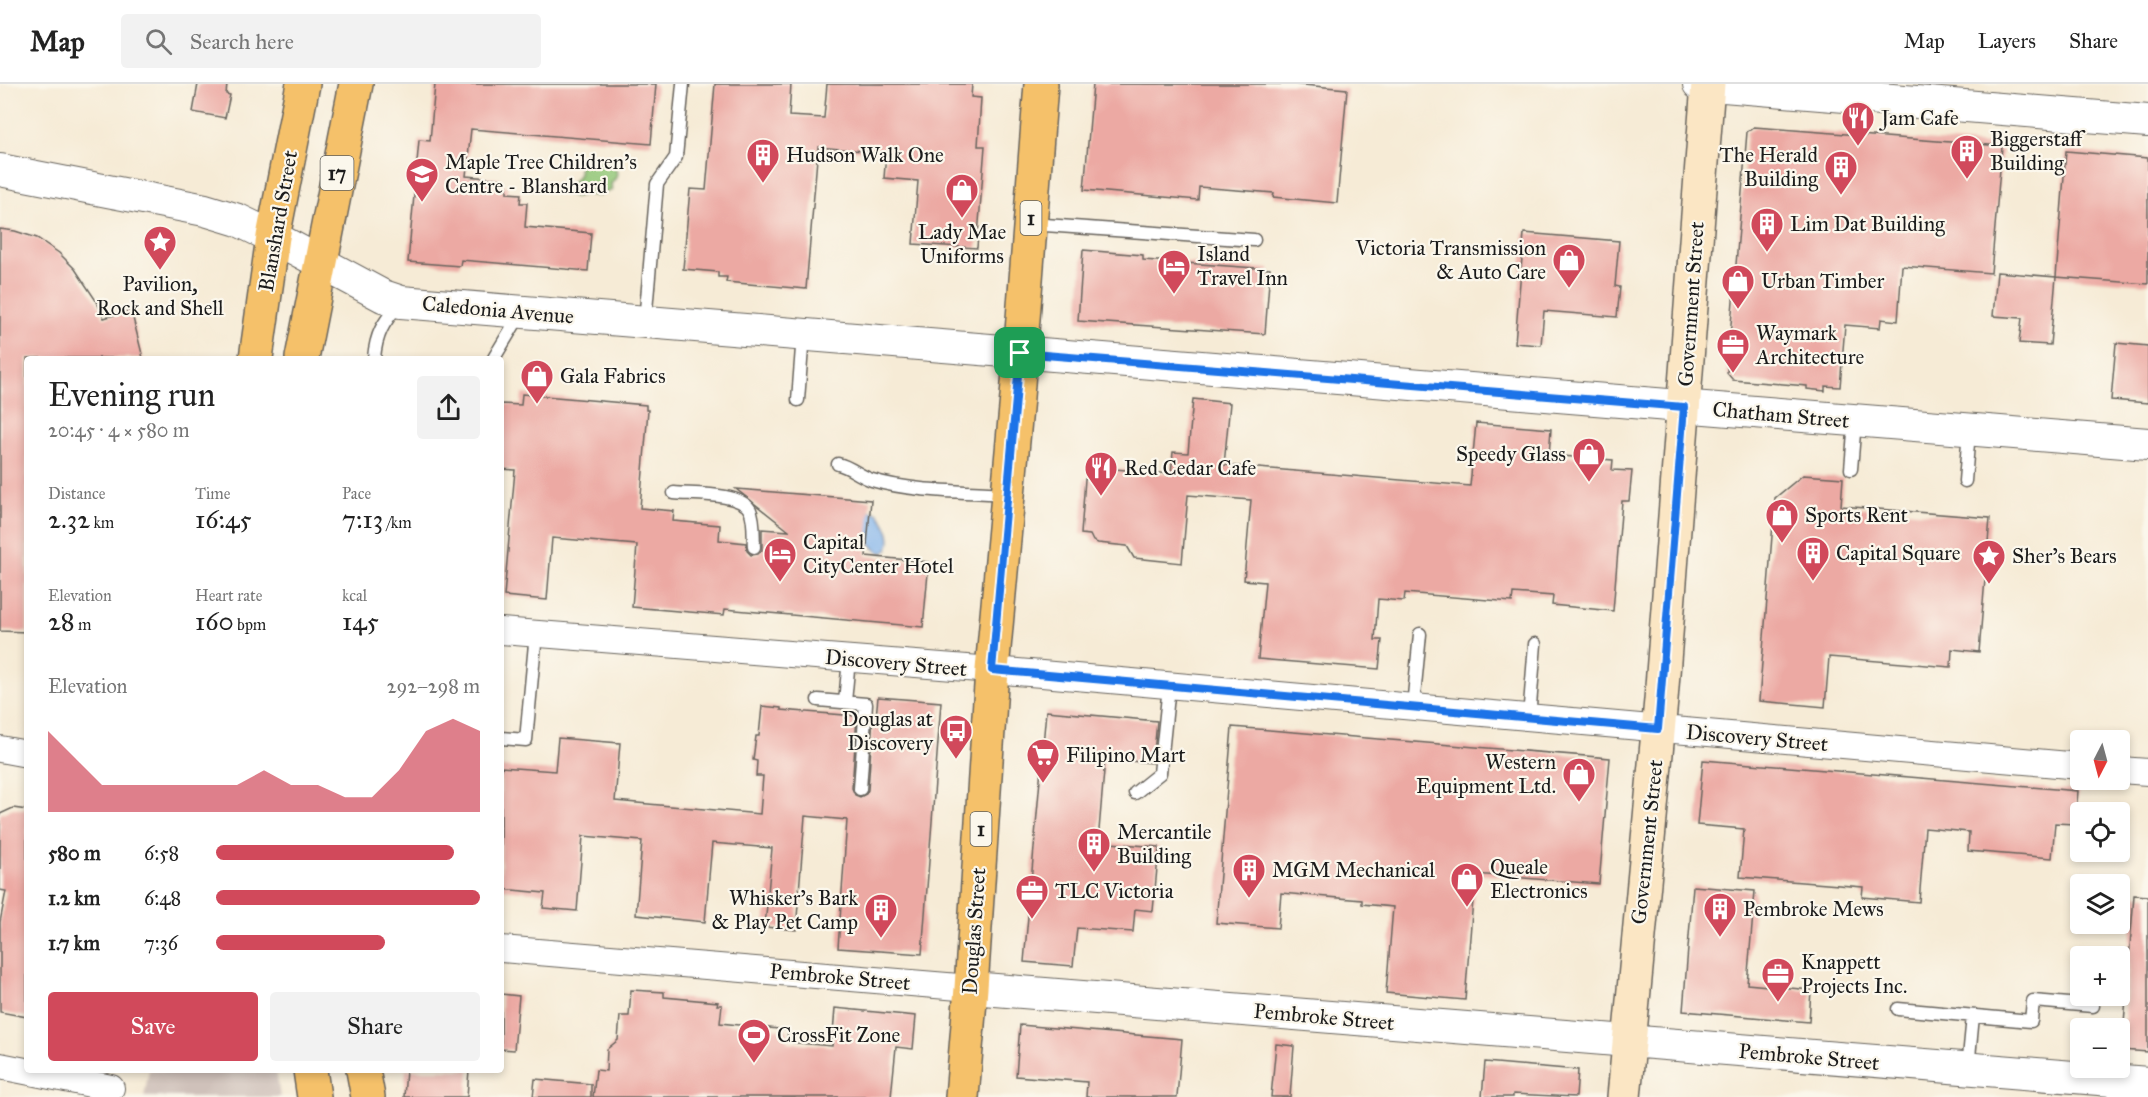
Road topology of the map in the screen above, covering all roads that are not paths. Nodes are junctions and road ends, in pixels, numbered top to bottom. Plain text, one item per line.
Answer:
1 (303, 84) edge
2 (356, 84) edge
3 (683, 84) edge
4 (1041, 84) edge
5 (1699, 84) edge
6 (1708, 84) edge
7 (2148, 121) edge
8 (0, 170) edge
9 (1030, 224) junction
10 (273, 237) junction
11 (1254, 240) dead end
12 (320, 262) junction
13 (401, 302) junction
14 (522, 312) junction
15 (645, 322) junction
16 (803, 335) junction
17 (1020, 353) junction
18 (256, 356) edge
19 (302, 356) edge
20 (374, 356) edge
21 (495, 356) edge
22 (798, 400) dead end
23 (1684, 407) junction
24 (1855, 421) junction
25 (1969, 430) junction
26 (2148, 444) edge
27 (838, 464) dead end
28 (1851, 469) dead end
29 (1965, 481) dead end
30 (674, 493) dead end
31 (1008, 494) junction
32 (754, 547) dead end
33 (504, 631) edge
34 (536, 633) junction
35 (1420, 634) dead end
36 (1535, 644) dead end
37 (849, 659) junction
38 (992, 670) junction
39 (1169, 686) junction
40 (818, 700) dead end
41 (845, 702) junction
42 (1413, 707) junction
43 (1529, 717) junction
44 (1658, 729) junction
45 (504, 738) edge
46 (0, 749) edge
47 (24, 753) edge
48 (2070, 765) edge
49 (2130, 771) edge
50 (2148, 772) edge
51 (860, 789) dead end
52 (1135, 793) dead end
53 (504, 949) edge
54 (971, 988) junction
55 (2070, 1004) edge
56 (1898, 1009) dead end
57 (1972, 1016) junction
58 (1629, 1043) junction
59 (0, 1066) edge
60 (1968, 1069) junction
61 (24, 1070) edge
62 (41, 1073) edge
63 (310, 1073) edge
64 (364, 1073) edge
65 (2148, 1083) edge
66 (112, 1085) edge
67 (314, 1097) edge
68 (368, 1097) edge
69 (962, 1097) edge
70 (1624, 1097) edge

1 - 10 main road, Blanshard Street / 17
2 - 12 main road, 17
3 - 15 lane
4 - 9 main road, Douglas Street / 1
5 - 6 street
6 - 7 street
6 - 23 main road, Government Street
8 - 10 street, Caledonia Avenue
9 - 11 lane
9 - 17 main road, Douglas Street / 1
10 - 12 street, Caledonia Avenue
10 - 18 main road, Blanshard Street / 17
12 - 13 street, Caledonia Avenue
12 - 19 main road, 17
13 - 14 street, Caledonia Avenue
13 - 20 lane
14 - 15 street, Caledonia Avenue
14 - 21 lane
15 - 16 street, Caledonia Avenue
16 - 17 street, Caledonia Avenue
16 - 22 lane
17 - 23 street, Chatham Street
17 - 31 main road, Douglas Street / 1
23 - 24 street, Chatham Street
23 - 44 main road, Government Street
24 - 25 street, Chatham Street
24 - 28 lane
25 - 26 street, Chatham Street
25 - 29 lane
27 - 31 lane
30 - 32 lane
31 - 38 main road, Douglas Street / 1
33 - 34 street, Discovery Street
34 - 37 street, Discovery Street
34 - 45 lane
35 - 42 lane
36 - 43 lane
37 - 38 street, Discovery Street
37 - 41 lane
38 - 39 street, Discovery Street
38 - 54 main road, Douglas Street / 1
39 - 42 street, Discovery Street
39 - 52 lane
40 - 41 lane
41 - 51 lane
42 - 43 street, Discovery Street
43 - 44 street, Discovery Street
44 - 48 street, Discovery Street
44 - 58 main road, Government Street
46 - 47 street
49 - 50 street
53 - 54 street, Pembroke Street
54 - 58 street, Pembroke Street
54 - 69 main road, Douglas Street / 1
55 - 57 lane
56 - 57 lane
57 - 60 lane
58 - 60 street, Pembroke Street
58 - 70 main road, Government Street
59 - 61 street
60 - 65 street, Pembroke Street
62 - 66 street
63 - 67 main road
64 - 68 main road

